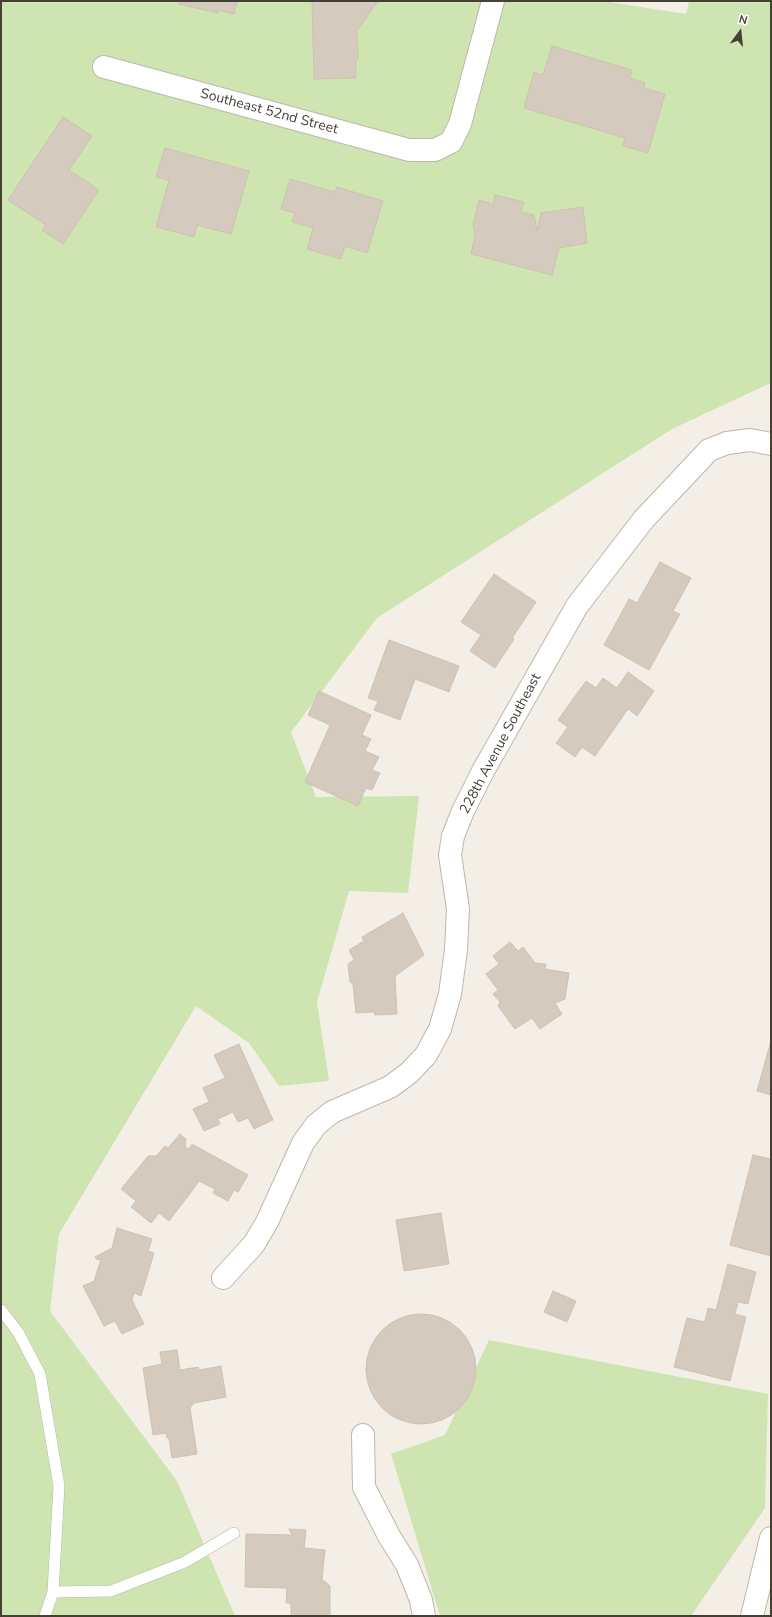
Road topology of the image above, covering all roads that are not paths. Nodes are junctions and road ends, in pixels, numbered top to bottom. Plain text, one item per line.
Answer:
1 (493, 1) edge
2 (104, 67) dead end
3 (771, 444) edge
4 (223, 1278) dead end
5 (1, 1310) edge
6 (363, 1435) dead end
7 (234, 1534) dead end
8 (771, 1538) edge
9 (53, 1592) junction
10 (45, 1616) edge
11 (424, 1616) edge
12 (752, 1616) edge

1 - 2 street, Southeast 52nd Street
3 - 4 street, 228th Avenue Southeast
5 - 9 lane
6 - 11 street
7 - 9 lane
8 - 12 street
9 - 10 lane

